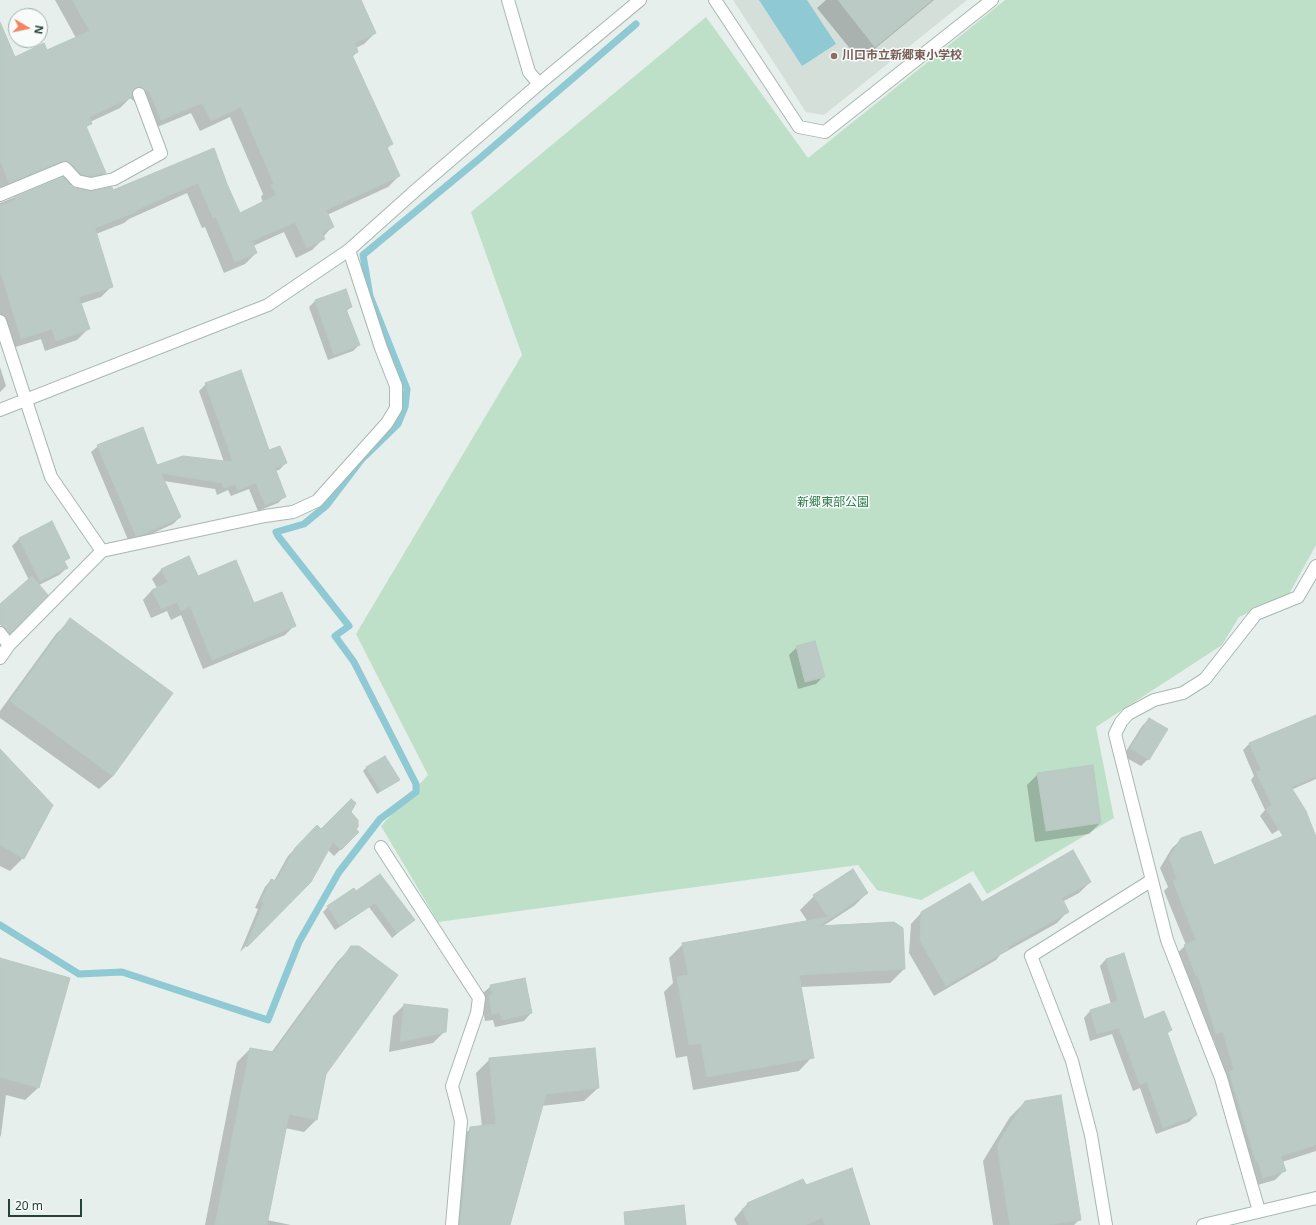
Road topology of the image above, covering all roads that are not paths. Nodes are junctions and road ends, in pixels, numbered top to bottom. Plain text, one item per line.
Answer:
1 (508, 0) edge
2 (640, 0) edge
3 (715, 0) edge
4 (992, 0) edge
5 (539, 84) junction
6 (139, 94) dead end
7 (0, 195) edge
8 (349, 250) junction
9 (0, 321) edge
10 (25, 400) junction
11 (0, 410) edge
12 (102, 551) junction
13 (1316, 566) edge
14 (0, 633) edge
15 (9, 646) junction
16 (0, 658) edge
17 (381, 847) dead end
18 (1152, 880) junction
19 (1316, 1198) edge
20 (1259, 1211) junction
21 (452, 1225) edge
22 (1106, 1225) edge
23 (1203, 1225) edge

1 - 5 street
2 - 5 street
3 - 4 street
5 - 8 street
6 - 7 street
8 - 10 street
8 - 12 street
9 - 10 street
10 - 11 street
10 - 12 street
12 - 15 street
13 - 18 street
14 - 15 street
15 - 16 street
17 - 21 street
18 - 20 street
18 - 22 street
19 - 20 street
20 - 23 street

